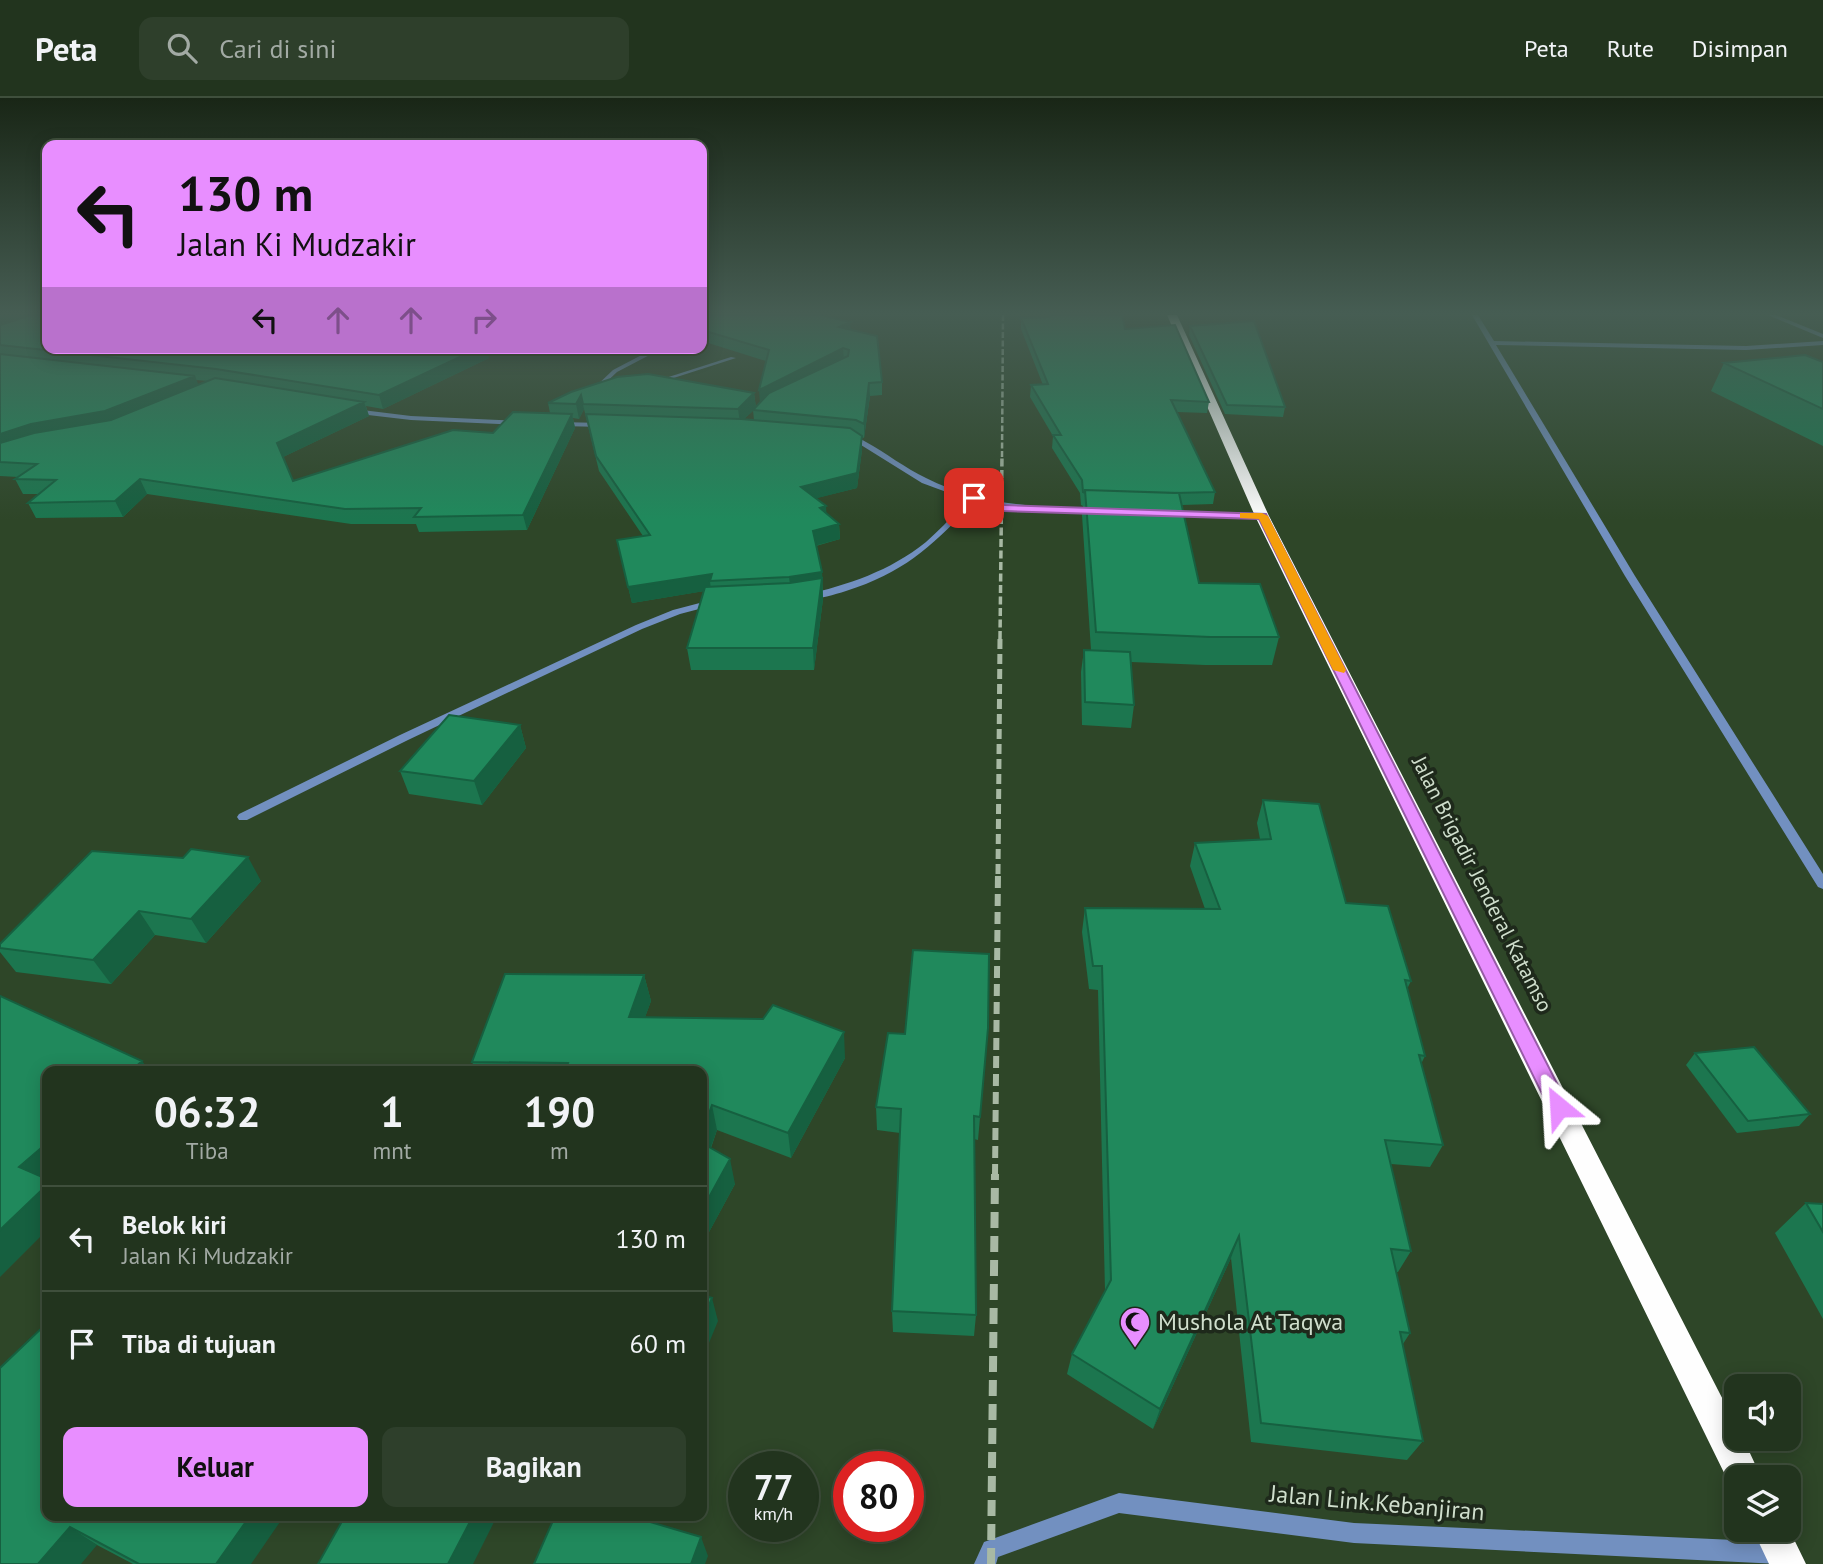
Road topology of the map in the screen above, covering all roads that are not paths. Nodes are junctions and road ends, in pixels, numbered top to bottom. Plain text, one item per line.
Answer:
1 (602, 383) edge
2 (1203, 383) edge
3 (1517, 383) edge
4 (610, 387) edge
5 (596, 389) junction
6 (588, 394) edge
7 (342, 409) edge
8 (529, 423) edge
9 (556, 424) edge
10 (609, 425) edge
11 (834, 435) edge
12 (974, 498) junction
13 (1102, 512) edge
14 (1155, 514) edge
15 (1262, 516) junction
16 (789, 598) edge
17 (725, 601) edge
18 (243, 817) dead end
19 (1823, 884) edge
20 (1738, 1465) edge
21 (1781, 1549) edge
22 (985, 1564) edge

1 - 5 street
2 - 15 highway, Jalan Brigadir Jenderal Katamso
3 - 19 street
4 - 5 street
5 - 6 street
7 - 8 street
9 - 10 street
11 - 12 street
12 - 13 street
12 - 16 street
14 - 15 street
15 - 20 highway, Jalan Brigadir Jenderal Katamso
17 - 18 street
21 - 22 street, Jalan Link.Kebanjiran

